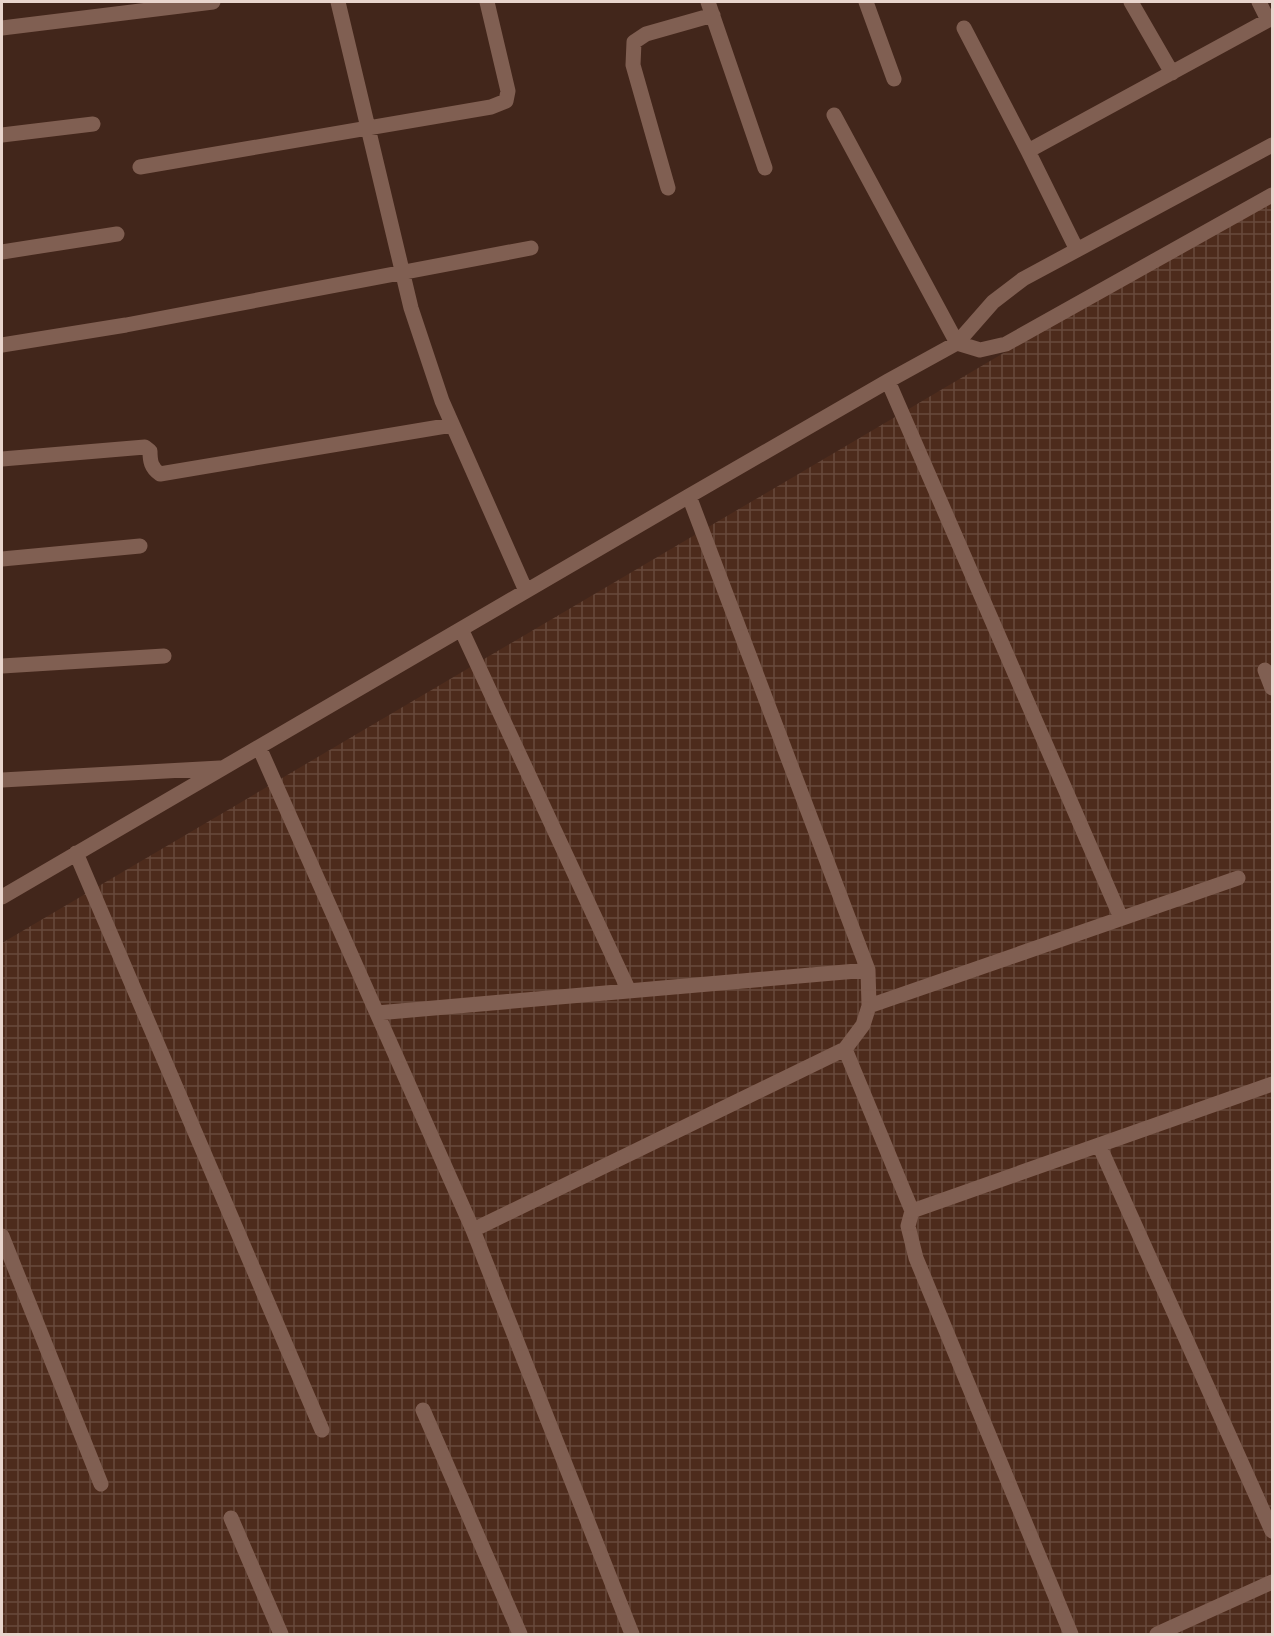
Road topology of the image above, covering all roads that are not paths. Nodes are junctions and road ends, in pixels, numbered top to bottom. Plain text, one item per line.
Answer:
1 (213, 2) edge
2 (338, 2) edge
3 (487, 2) edge
4 (866, 2) edge
5 (1131, 2) edge
6 (1259, 2) edge
7 (710, 8) edge
8 (1270, 19) edge
9 (2, 28) edge
10 (964, 28) dead end
11 (1172, 73) junction
12 (894, 79) dead end
13 (834, 115) dead end
14 (93, 124) dead end
15 (369, 129) junction
16 (2, 135) edge
17 (1272, 145) edge
18 (1028, 151) junction
19 (140, 167) dead end
20 (765, 168) dead end
21 (668, 188) dead end
22 (1272, 195) edge
23 (117, 234) dead end
24 (531, 248) dead end
25 (1077, 250) junction
26 (2, 252) edge
27 (402, 274) junction
28 (957, 344) junction
29 (2, 345) edge
30 (888, 381) junction
31 (452, 425) junction
32 (2, 459) edge
33 (689, 496) junction
34 (140, 546) dead end
35 (2, 559) edge
36 (526, 591) junction
37 (461, 629) junction
38 (164, 656) dead end
39 (2, 666) edge
40 (1265, 670) dead end
41 (1272, 688) edge
42 (259, 747) junction
43 (223, 768) junction
44 (2, 780) edge
45 (76, 854) junction
46 (1238, 878) dead end
47 (2, 897) edge
48 (1120, 918) junction
49 (867, 970) junction
50 (628, 991) junction
51 (869, 1006) junction
52 (377, 1013) junction
53 (845, 1049) junction
54 (1272, 1084) edge
55 (1099, 1145) junction
56 (912, 1211) junction
57 (473, 1230) junction
58 (2, 1236) edge
59 (423, 1410) dead end
60 (322, 1430) dead end
61 (101, 1484) dead end
62 (231, 1518) dead end
63 (1272, 1530) edge
64 (1272, 1582) edge
65 (281, 1635) edge
66 (520, 1635) edge
67 (632, 1635) edge
68 (1071, 1635) edge
69 (1157, 1635) edge

1 - 9 street
2 - 15 street
3 - 15 street
4 - 12 street
5 - 11 street
6 - 8 street
7 - 20 street
7 - 21 street
8 - 11 street
10 - 18 street
11 - 18 street
13 - 28 street
14 - 16 street
15 - 19 street
15 - 27 street
17 - 25 street
18 - 25 street
22 - 28 street
23 - 26 street
24 - 27 street
25 - 28 street
27 - 29 street
27 - 31 street
28 - 30 street
30 - 33 street
30 - 48 street
31 - 32 street
31 - 36 street
33 - 36 street
33 - 49 street
34 - 35 street
36 - 37 street
37 - 42 street
37 - 50 street
38 - 39 street
40 - 41 street
42 - 43 street
42 - 52 street
43 - 44 street
43 - 45 street
45 - 47 street
45 - 60 street
46 - 48 street
48 - 51 street
49 - 50 street
49 - 51 street
50 - 52 street
51 - 53 street
52 - 57 street
53 - 56 street
53 - 57 street
54 - 55 street
55 - 56 street
55 - 63 street
56 - 68 street
57 - 67 street
58 - 61 street
59 - 66 street
62 - 65 street
64 - 69 street

